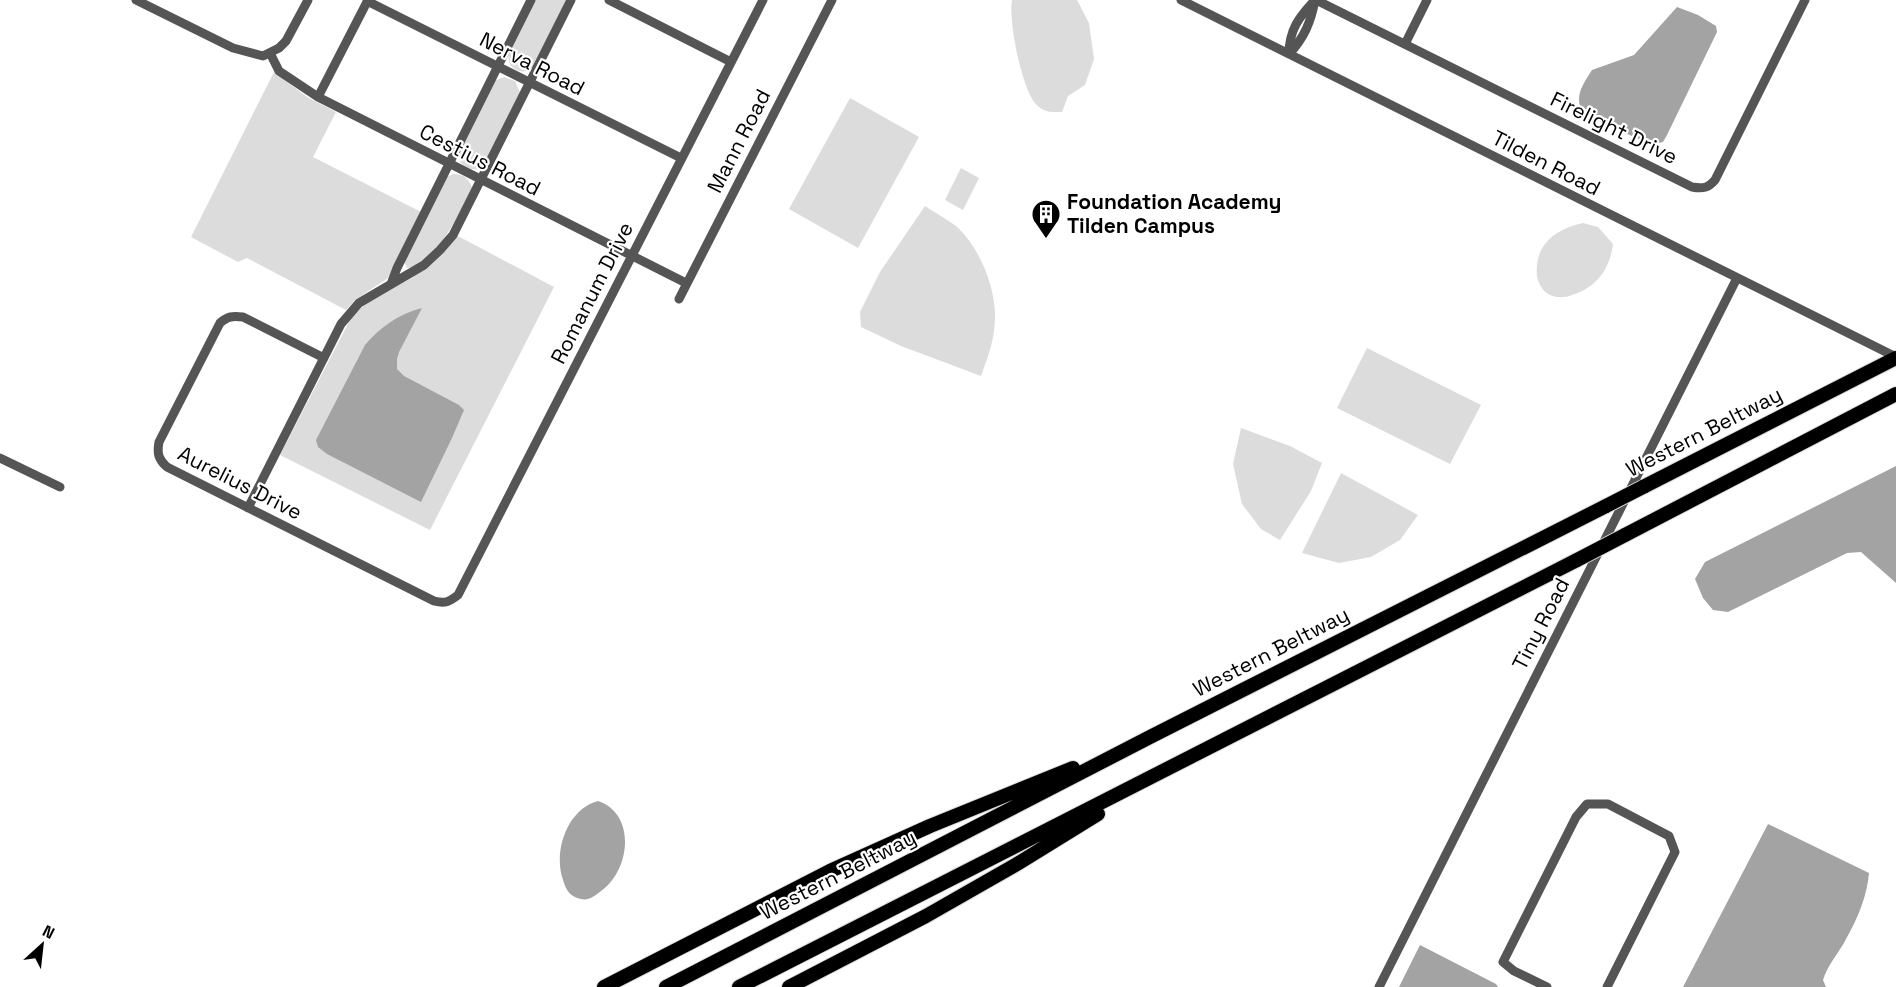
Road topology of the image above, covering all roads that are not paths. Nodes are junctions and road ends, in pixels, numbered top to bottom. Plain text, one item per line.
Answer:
1 (136, 0) edge
2 (308, 0) edge
3 (531, 0) edge
4 (571, 0) edge
5 (609, 0) edge
6 (763, 0) edge
7 (832, 0) edge
8 (1181, 0) edge
9 (1316, 0) edge
10 (1427, 0) edge
11 (1805, 0) edge
12 (367, 1) edge
13 (1297, 22) junction
14 (1307, 27) junction
15 (1405, 44) junction
16 (270, 53) junction
17 (1289, 54) junction
18 (731, 62) junction
19 (497, 67) junction
20 (530, 83) junction
21 (318, 97) junction
22 (681, 158) junction
23 (449, 164) junction
24 (481, 180) junction
25 (631, 255) junction
26 (1737, 278) junction
27 (686, 283) junction
28 (392, 284) junction
29 (679, 298) dead end
30 (324, 358) junction
31 (1896, 358) edge
32 (1896, 394) edge
33 (0, 458) edge
34 (60, 487) dead end
35 (248, 508) junction
36 (450, 601) joint
37 (1150, 737) junction
38 (1179, 764) junction
39 (604, 987) edge
40 (666, 987) edge
41 (739, 987) edge
42 (789, 987) edge
43 (1379, 987) edge
44 (1547, 987) edge
45 (1607, 987) edge

1 - 16 street
2 - 16 street
3 - 19 street
4 - 20 street
5 - 18 street
6 - 18 street, Romanum Drive
7 - 27 street, Mann Road
8 - 17 street, Tilden Road
9 - 13 street
9 - 14 street
9 - 15 street, Firelight Drive
10 - 15 street
11 - 15 street, Firelight Drive
12 - 19 street, Nerva Road
12 - 21 street
13 - 14 street
13 - 17 street
14 - 17 street
16 - 21 street, Cestius Road
17 - 26 street, Tilden Road
18 - 22 street, Romanum Drive
19 - 20 street, Nerva Road
19 - 23 street
20 - 22 street, Nerva Road
20 - 24 street
21 - 23 street, Cestius Road
22 - 25 street, Romanum Drive
23 - 24 street, Cestius Road
23 - 28 street
24 - 25 street, Cestius Road
24 - 28 street
25 - 27 street, Cestius Road
25 - 36 street, Romanum Drive
26 - 31 street, Tilden Road
26 - 43 street, Tiny Road
27 - 29 street, Mann Road
28 - 30 street
30 - 35 street
30 - 35 street, Aurelius Drive
31 - 37 highway, Western Beltway, bridge
32 - 38 highway, bridge
33 - 34 street
35 - 36 street, Aurelius Drive
37 - 39 highway
37 - 40 highway, Western Beltway
38 - 41 highway
38 - 42 highway
44 - 45 street

